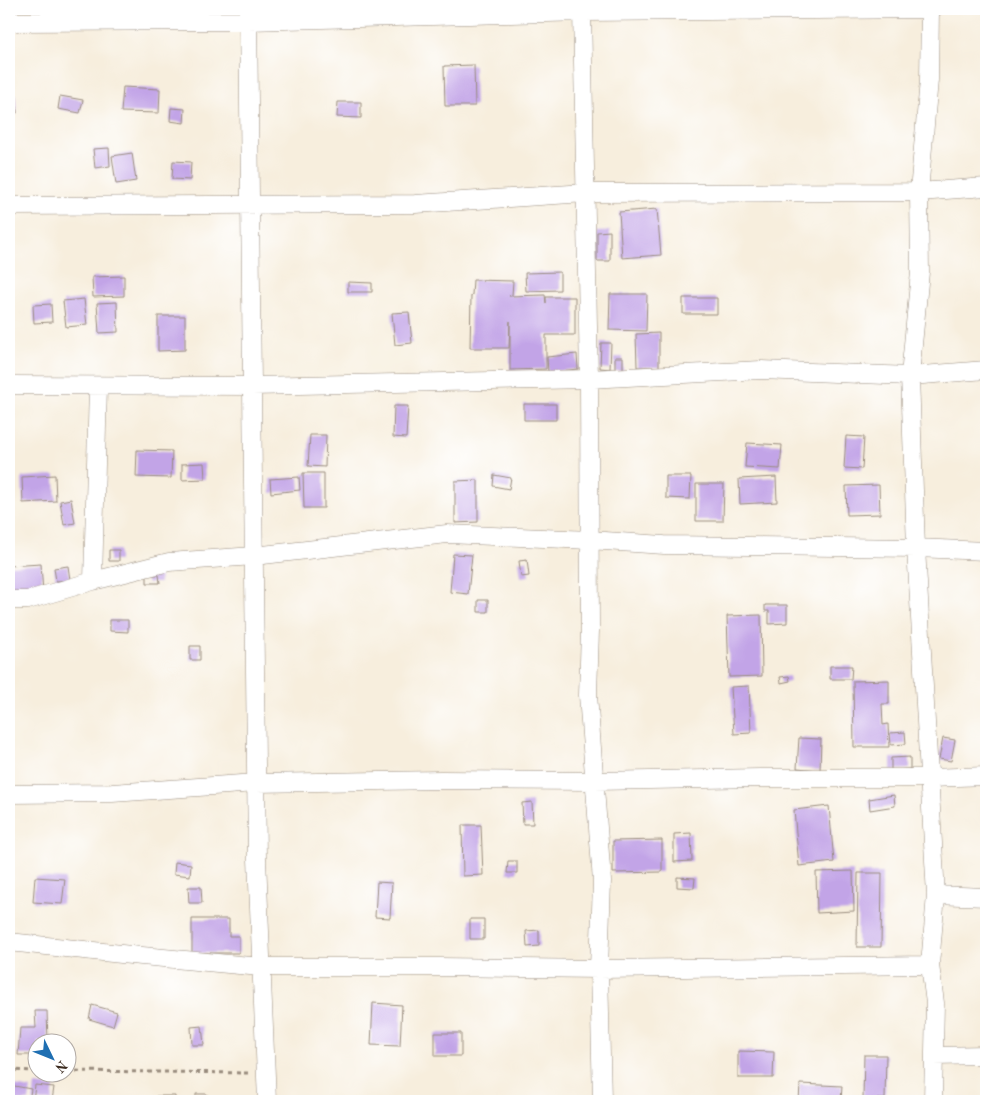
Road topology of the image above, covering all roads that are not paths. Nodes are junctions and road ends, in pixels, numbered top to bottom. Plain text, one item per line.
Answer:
1 (931, 9) edge
2 (582, 10) edge
3 (248, 15) edge
4 (9, 22) edge
5 (986, 187) edge
6 (586, 192) junction
7 (919, 192) junction
8 (9, 206) edge
9 (250, 206) junction
10 (986, 370) edge
11 (910, 376) junction
12 (589, 379) junction
13 (9, 386) edge
14 (98, 386) junction
15 (252, 386) junction
16 (590, 540) junction
17 (916, 548) junction
18 (986, 551) edge
19 (254, 556) junction
20 (93, 581) junction
21 (9, 600) edge
22 (986, 776) edge
23 (929, 778) junction
24 (595, 781) junction
25 (256, 783) junction
26 (9, 794) edge
27 (936, 895) junction
28 (986, 896) edge
29 (9, 942) edge
30 (930, 965) junction
31 (262, 967) junction
32 (599, 969) junction
33 (986, 1055) edge
34 (934, 1056) junction
35 (267, 1101) edge
36 (602, 1101) edge
37 (933, 1101) edge

1 - 2 street
1 - 7 street
2 - 3 street
2 - 6 street
3 - 4 street
3 - 9 street
5 - 7 street
6 - 7 street
6 - 9 street
6 - 12 street
7 - 11 street
8 - 9 street
9 - 15 street
10 - 11 street
11 - 12 street
11 - 17 street
12 - 15 street
12 - 16 street
13 - 14 street
14 - 15 street
14 - 20 street
15 - 19 street
16 - 17 street
16 - 19 street
16 - 24 street
17 - 18 street
17 - 23 street
19 - 20 street
19 - 25 street
20 - 21 street
22 - 23 street
23 - 24 street
23 - 27 street
24 - 25 street
24 - 32 street
25 - 26 street
25 - 31 street
27 - 28 street
27 - 30 street
29 - 31 street
30 - 32 street
30 - 34 street
31 - 32 street
31 - 35 street
32 - 36 street
33 - 34 street
34 - 37 street

